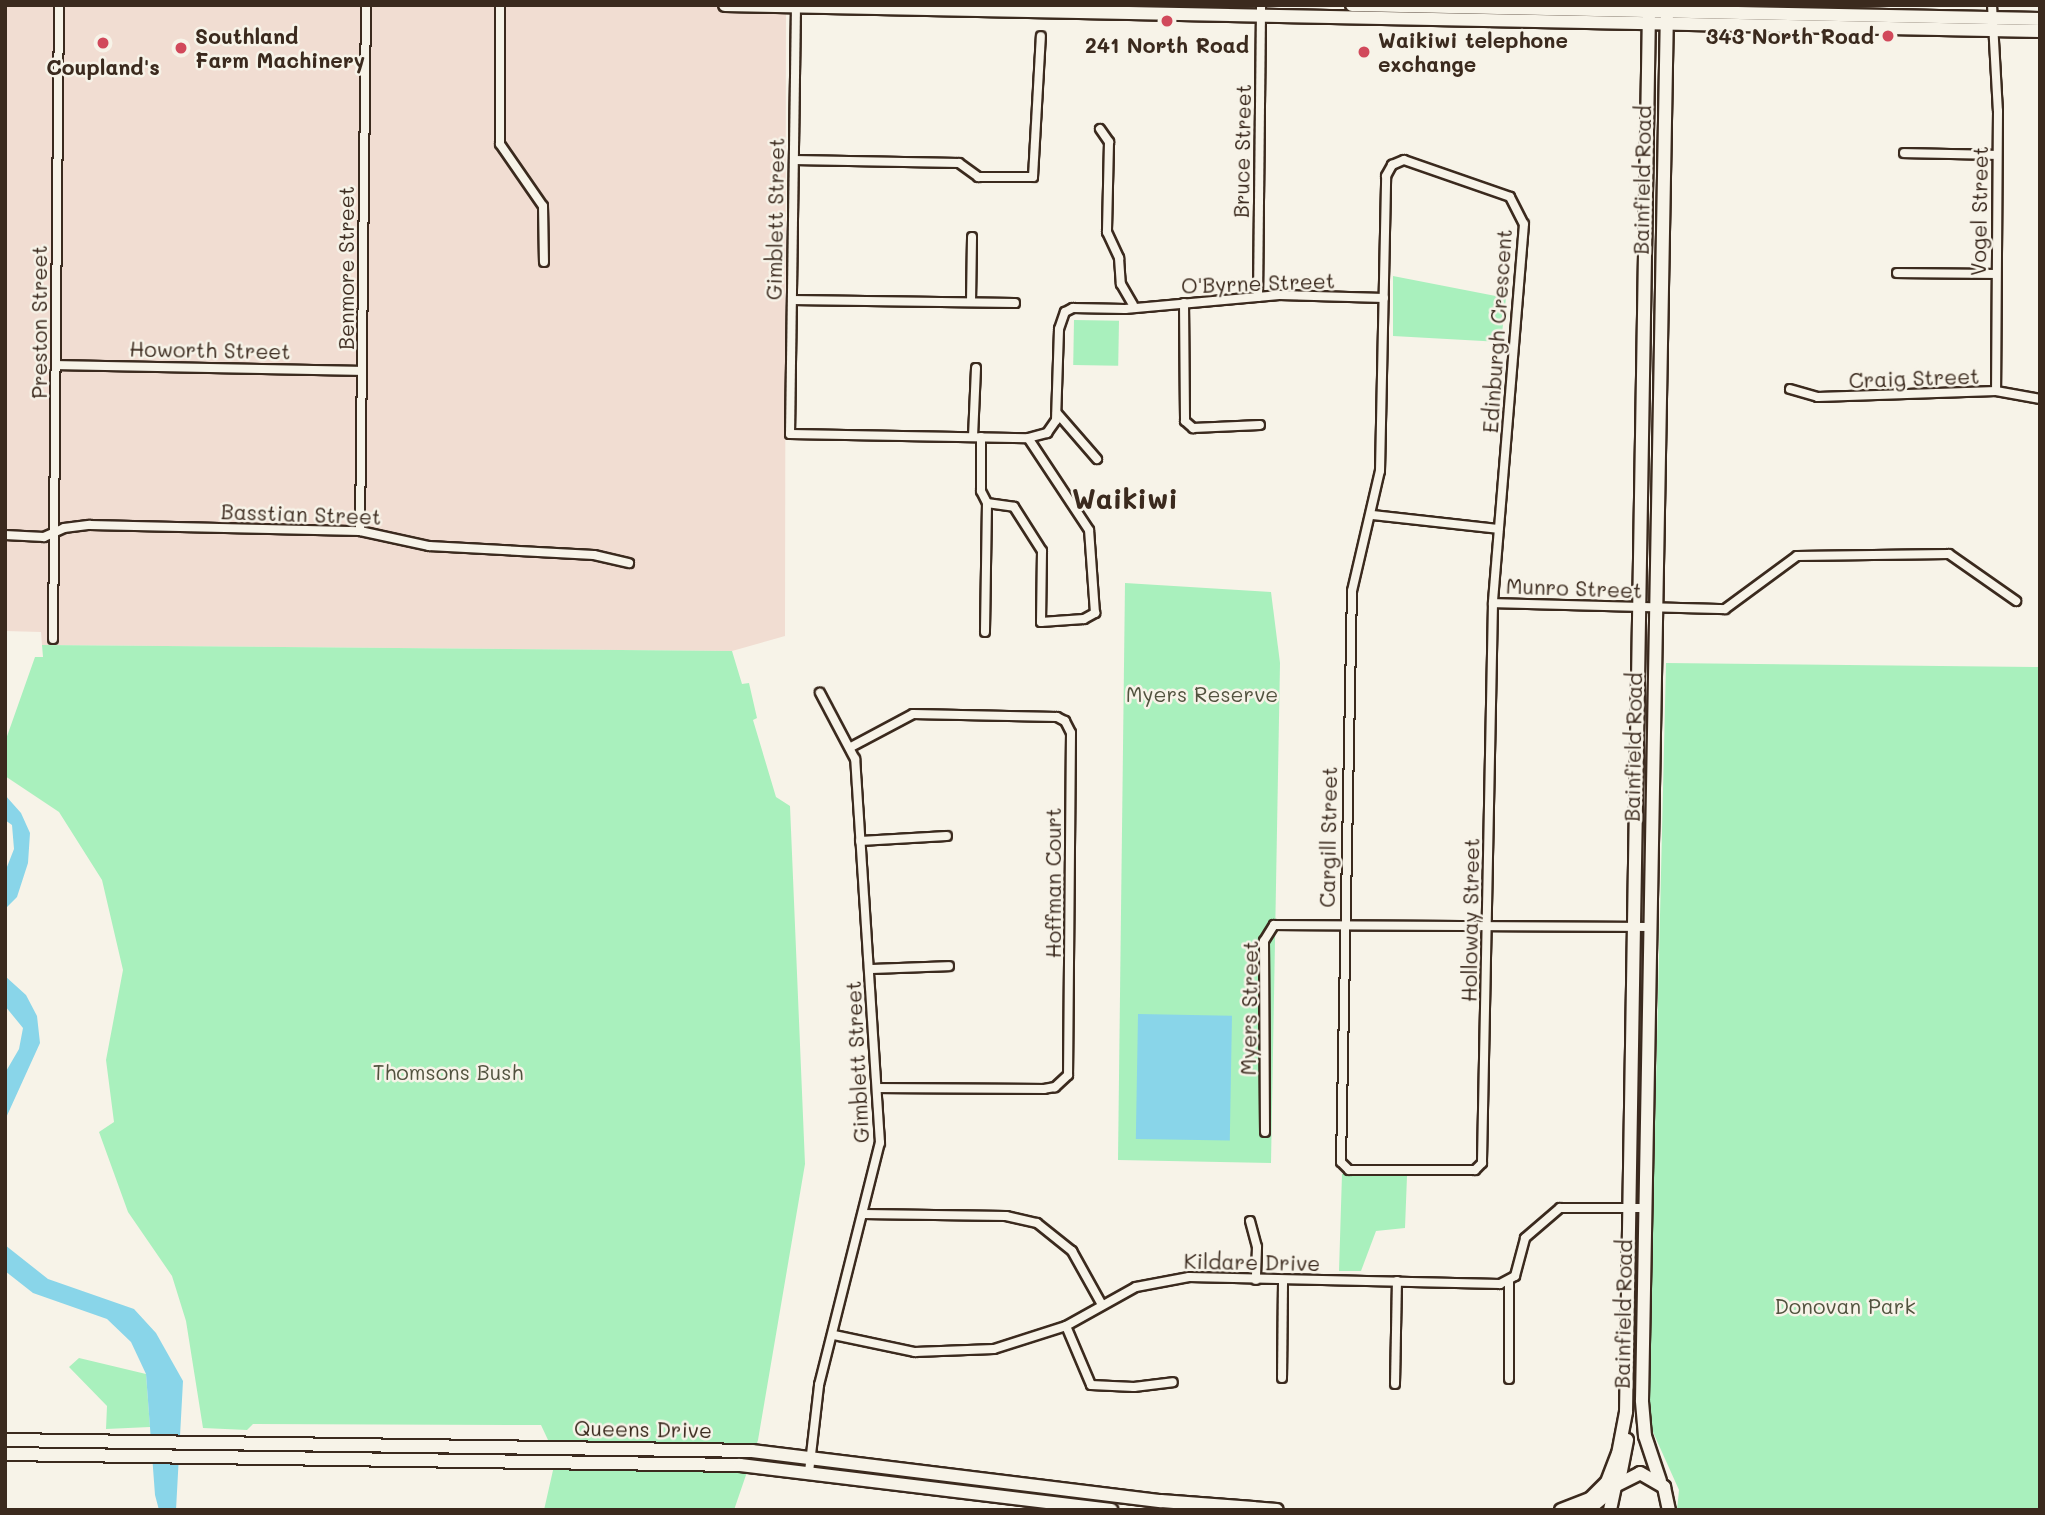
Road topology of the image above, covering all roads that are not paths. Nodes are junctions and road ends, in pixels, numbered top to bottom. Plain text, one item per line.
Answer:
1 (59, 5) edge
2 (366, 5) edge
3 (500, 5) edge
4 (725, 5) edge
5 (1352, 5) edge
6 (796, 6) edge
7 (817, 6) edge
8 (978, 8) edge
9 (1196, 10) edge
10 (1260, 10) edge
11 (1329, 11) edge
12 (1522, 12) edge
13 (1709, 14) edge
14 (1649, 18) junction
15 (1667, 18) junction
16 (1993, 18) edge
17 (2040, 19) edge
18 (2040, 31) edge
19 (1041, 36) dead end
20 (1647, 81) junction
21 (1664, 81) junction
22 (1100, 129) dead end
23 (1904, 153) dead end
24 (1997, 155) junction
25 (794, 160) junction
26 (1647, 215) junction
27 (1661, 215) junction
28 (972, 237) dead end
29 (544, 262) dead end
30 (1897, 273) dead end
31 (1995, 274) junction
32 (1258, 297) junction
33 (1384, 298) junction
34 (792, 300) junction
35 (971, 302) junction
36 (1015, 303) dead end
37 (1184, 303) junction
38 (1133, 305) junction
39 (57, 365) junction
40 (976, 368) dead end
41 (362, 371) junction
42 (1790, 389) dead end
43 (1996, 391) junction
44 (2040, 398) edge
45 (1057, 412) junction
46 (1260, 425) dead end
47 (977, 437) junction
48 (1028, 438) junction
49 (1643, 453) junction
50 (1657, 453) junction
51 (1097, 459) dead end
52 (987, 503) junction
53 (1372, 515) junction
54 (1498, 529) junction
55 (359, 531) junction
56 (54, 533) junction
57 (5, 535) edge
58 (629, 562) dead end
59 (2016, 601) dead end
60 (1493, 603) junction
61 (1641, 605) junction
62 (1655, 609) junction
63 (985, 632) dead end
64 (53, 639) dead end
65 (820, 693) dead end
66 (851, 747) junction
67 (1638, 764) junction
68 (1651, 764) junction
69 (947, 836) dead end
70 (860, 841) junction
71 (1344, 925) junction
72 (1487, 925) junction
73 (1635, 927) junction
74 (1649, 927) junction
75 (948, 966) dead end
76 (869, 969) junction
77 (877, 1088) junction
78 (1265, 1132) dead end
79 (1341, 1163) joint
80 (1630, 1208) junction
81 (1644, 1208) junction
82 (863, 1214) junction
83 (1250, 1222) dead end
84 (1256, 1280) junction
85 (1283, 1280) junction
86 (1397, 1281) junction
87 (1508, 1282) junction
88 (1102, 1305) junction
89 (1066, 1326) junction
90 (834, 1335) junction
91 (1282, 1378) dead end
92 (1509, 1379) dead end
93 (1173, 1382) dead end
94 (1395, 1384) dead end
95 (5, 1440) edge
96 (390, 1443) junction
97 (5, 1454) edge
98 (811, 1458) junction
99 (390, 1459) junction
100 (809, 1472) junction
101 (1615, 1480) junction
102 (1660, 1481) junction
103 (1242, 1509) edge
104 (1111, 1510) edge
105 (1277, 1510) edge
106 (1561, 1510) edge
107 (1588, 1510) edge
108 (1610, 1510) edge
109 (1669, 1510) edge

1 - 39 street, Preston Street
2 - 41 street, Benmore Street
3 - 29 street
4 - 6 main road
5 - 12 main road
6 - 7 main road
6 - 25 street, Gimblett Street
7 - 8 main road
8 - 9 main road
9 - 10 main road
10 - 11 main road
10 - 32 street, Bruce Street
11 - 12 main road
12 - 14 main road
13 - 15 main road
13 - 16 main road
14 - 15 main road
14 - 20 main road, Bainfield Road
15 - 21 main road, Bainfield Road
16 - 17 main road
16 - 18 main road
16 - 24 street, Vogel Street
19 - 25 street
20 - 21 main road
20 - 26 main road, Bainfield Road
21 - 27 main road, Bainfield Road
22 - 38 street
23 - 24 street
24 - 31 street, Vogel Street
25 - 34 street, Gimblett Street
26 - 27 main road
26 - 49 main road, Bainfield Road
27 - 50 main road, Bainfield Road
28 - 35 street
30 - 31 street
31 - 43 street, Vogel Street
32 - 33 street, O'Byrne Street
32 - 37 street, O'Byrne Street
33 - 53 street, Edinburgh Crescent
33 - 54 street, Edinburgh Crescent
34 - 35 street
34 - 47 street, Gimblett Street
35 - 36 street
37 - 38 street, O'Byrne Street
37 - 46 street
38 - 45 street, O'Byrne Street
39 - 41 street, Howorth Street
39 - 56 street, Preston Street
40 - 47 street
41 - 55 street, Benmore Street
42 - 43 street, Craig Street
43 - 44 street, Craig Street
45 - 48 street
45 - 51 street
47 - 48 street
47 - 52 street
48 - 52 street
49 - 50 main road
49 - 61 main road, Bainfield Road
50 - 62 main road, Bainfield Road
52 - 63 street
53 - 54 street
53 - 71 street, Cargill Street
54 - 60 street, Holloway Street
55 - 56 street, Basstian Street
55 - 58 street, Basstian Street
56 - 57 street, Basstian Street
56 - 64 street, Preston Street
59 - 62 street, Munro Street
60 - 61 street, Munro Street
60 - 72 street, Holloway Street
61 - 62 street, Munro Street
61 - 67 main road, Bainfield Road
62 - 68 main road, Bainfield Road
65 - 66 street, Gimblett Street
66 - 70 street, Gimblett Street
66 - 77 street, Hoffman Court
67 - 68 main road
67 - 73 main road, Bainfield Road
68 - 74 main road, Bainfield Road
69 - 70 street
70 - 76 street, Gimblett Street
71 - 72 street, Myers Street
71 - 78 street, Myers Street
71 - 79 street, Cargill Street
72 - 73 street, Myers Street
72 - 79 street, Holloway Street
73 - 74 street, Myers Street
73 - 80 main road, Bainfield Road
74 - 81 main road, Bainfield Road
75 - 76 street
76 - 77 street, Gimblett Street
77 - 82 street, Gimblett Street
80 - 81 street
80 - 87 street
80 - 101 main road, Bainfield Road
81 - 102 main road, Bainfield Road
82 - 88 street
82 - 90 street, Gimblett Street
83 - 84 street
84 - 85 street, Kildare Drive
84 - 88 street, Kildare Drive
85 - 86 street, Kildare Drive
85 - 91 street
86 - 87 street, Kildare Drive
86 - 94 street
87 - 92 street
88 - 89 street, Kildare Drive
89 - 90 street, Kildare Drive
89 - 93 street
90 - 98 street, Gimblett Street
95 - 96 main road, Queens Drive
96 - 98 main road, Queens Drive
96 - 99 main road
97 - 99 main road, Queens Drive
98 - 100 street, Gimblett Street
98 - 103 main road, Queens Drive
99 - 100 main road, Queens Drive
100 - 104 main road, Queens Drive
101 - 102 main road
101 - 106 main road
101 - 107 main road
101 - 108 main road, Bainfield Road
102 - 109 main road, Bainfield Road
103 - 105 main road, Queens Drive

